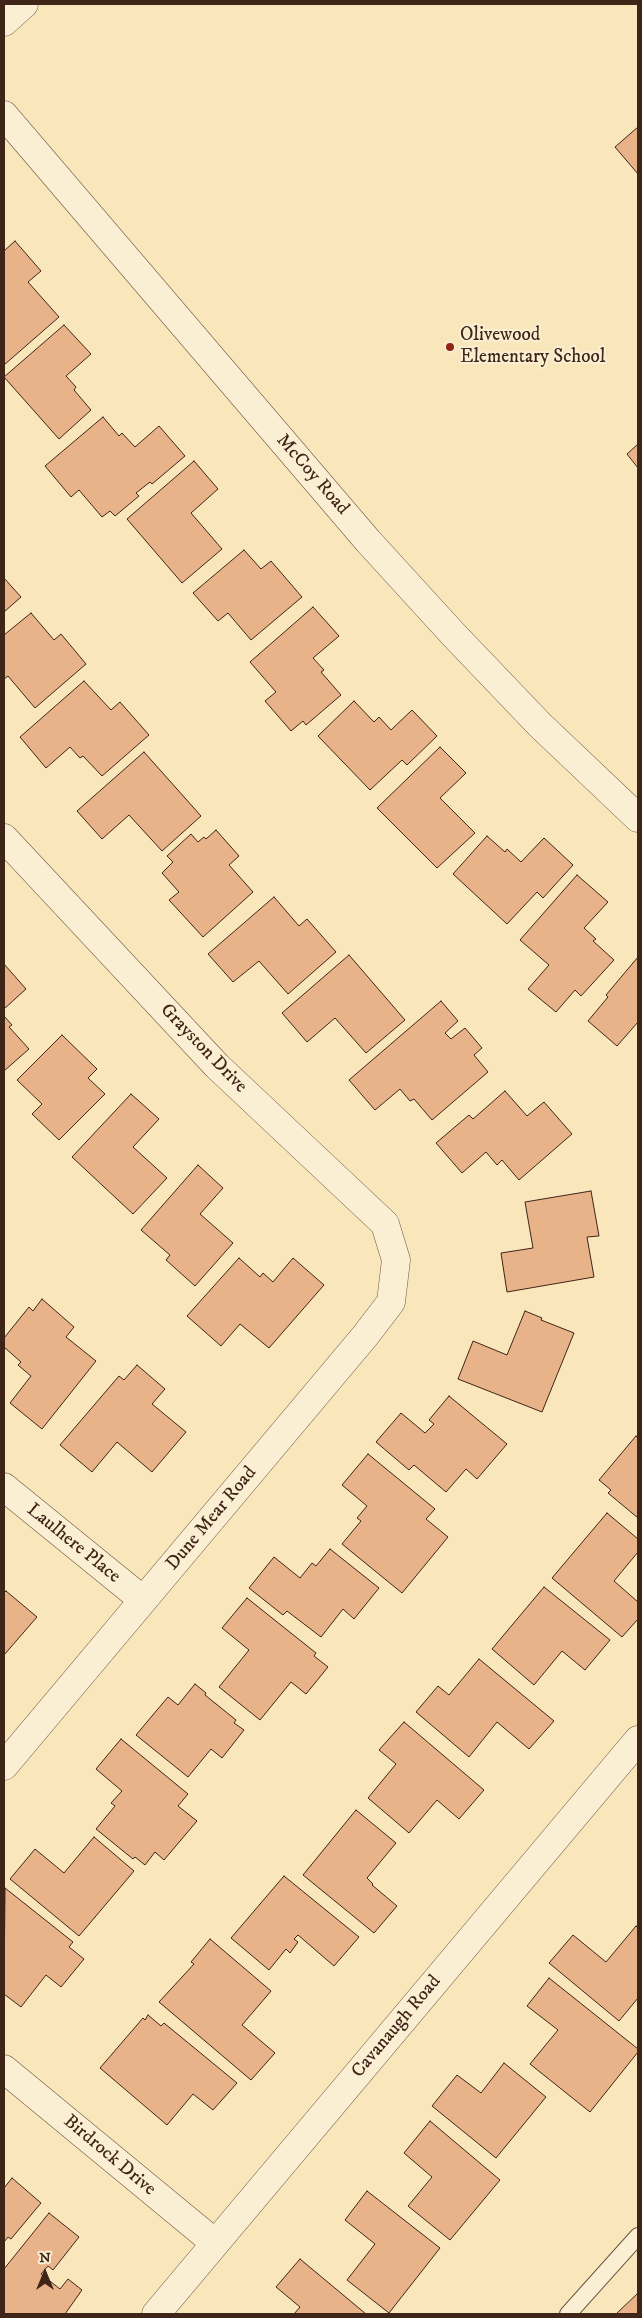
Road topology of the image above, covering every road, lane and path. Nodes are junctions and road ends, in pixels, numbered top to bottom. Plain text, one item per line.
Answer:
1 (24, 4) edge
2 (4, 22) edge
3 (4, 115) edge
4 (638, 818) edge
5 (4, 838) edge
6 (396, 1260) joint
7 (4, 1488) edge
8 (143, 1600) junction
9 (638, 1740) edge
10 (4, 1766) edge
11 (4, 2069) edge
12 (638, 2236) edge
13 (215, 2243) junction
14 (156, 2314) edge
15 (568, 2314) edge

1 - 2 street
3 - 4 street, McCoy Road
5 - 6 street, Grayston Drive
6 - 8 street, Dune Mear Road
7 - 8 street, Laulhere Place
8 - 10 street, Dune Mear Road
9 - 13 street, Cavanaugh Road
11 - 13 street, Birdrock Drive
12 - 15 lane
13 - 14 street, Cavanaugh Road

